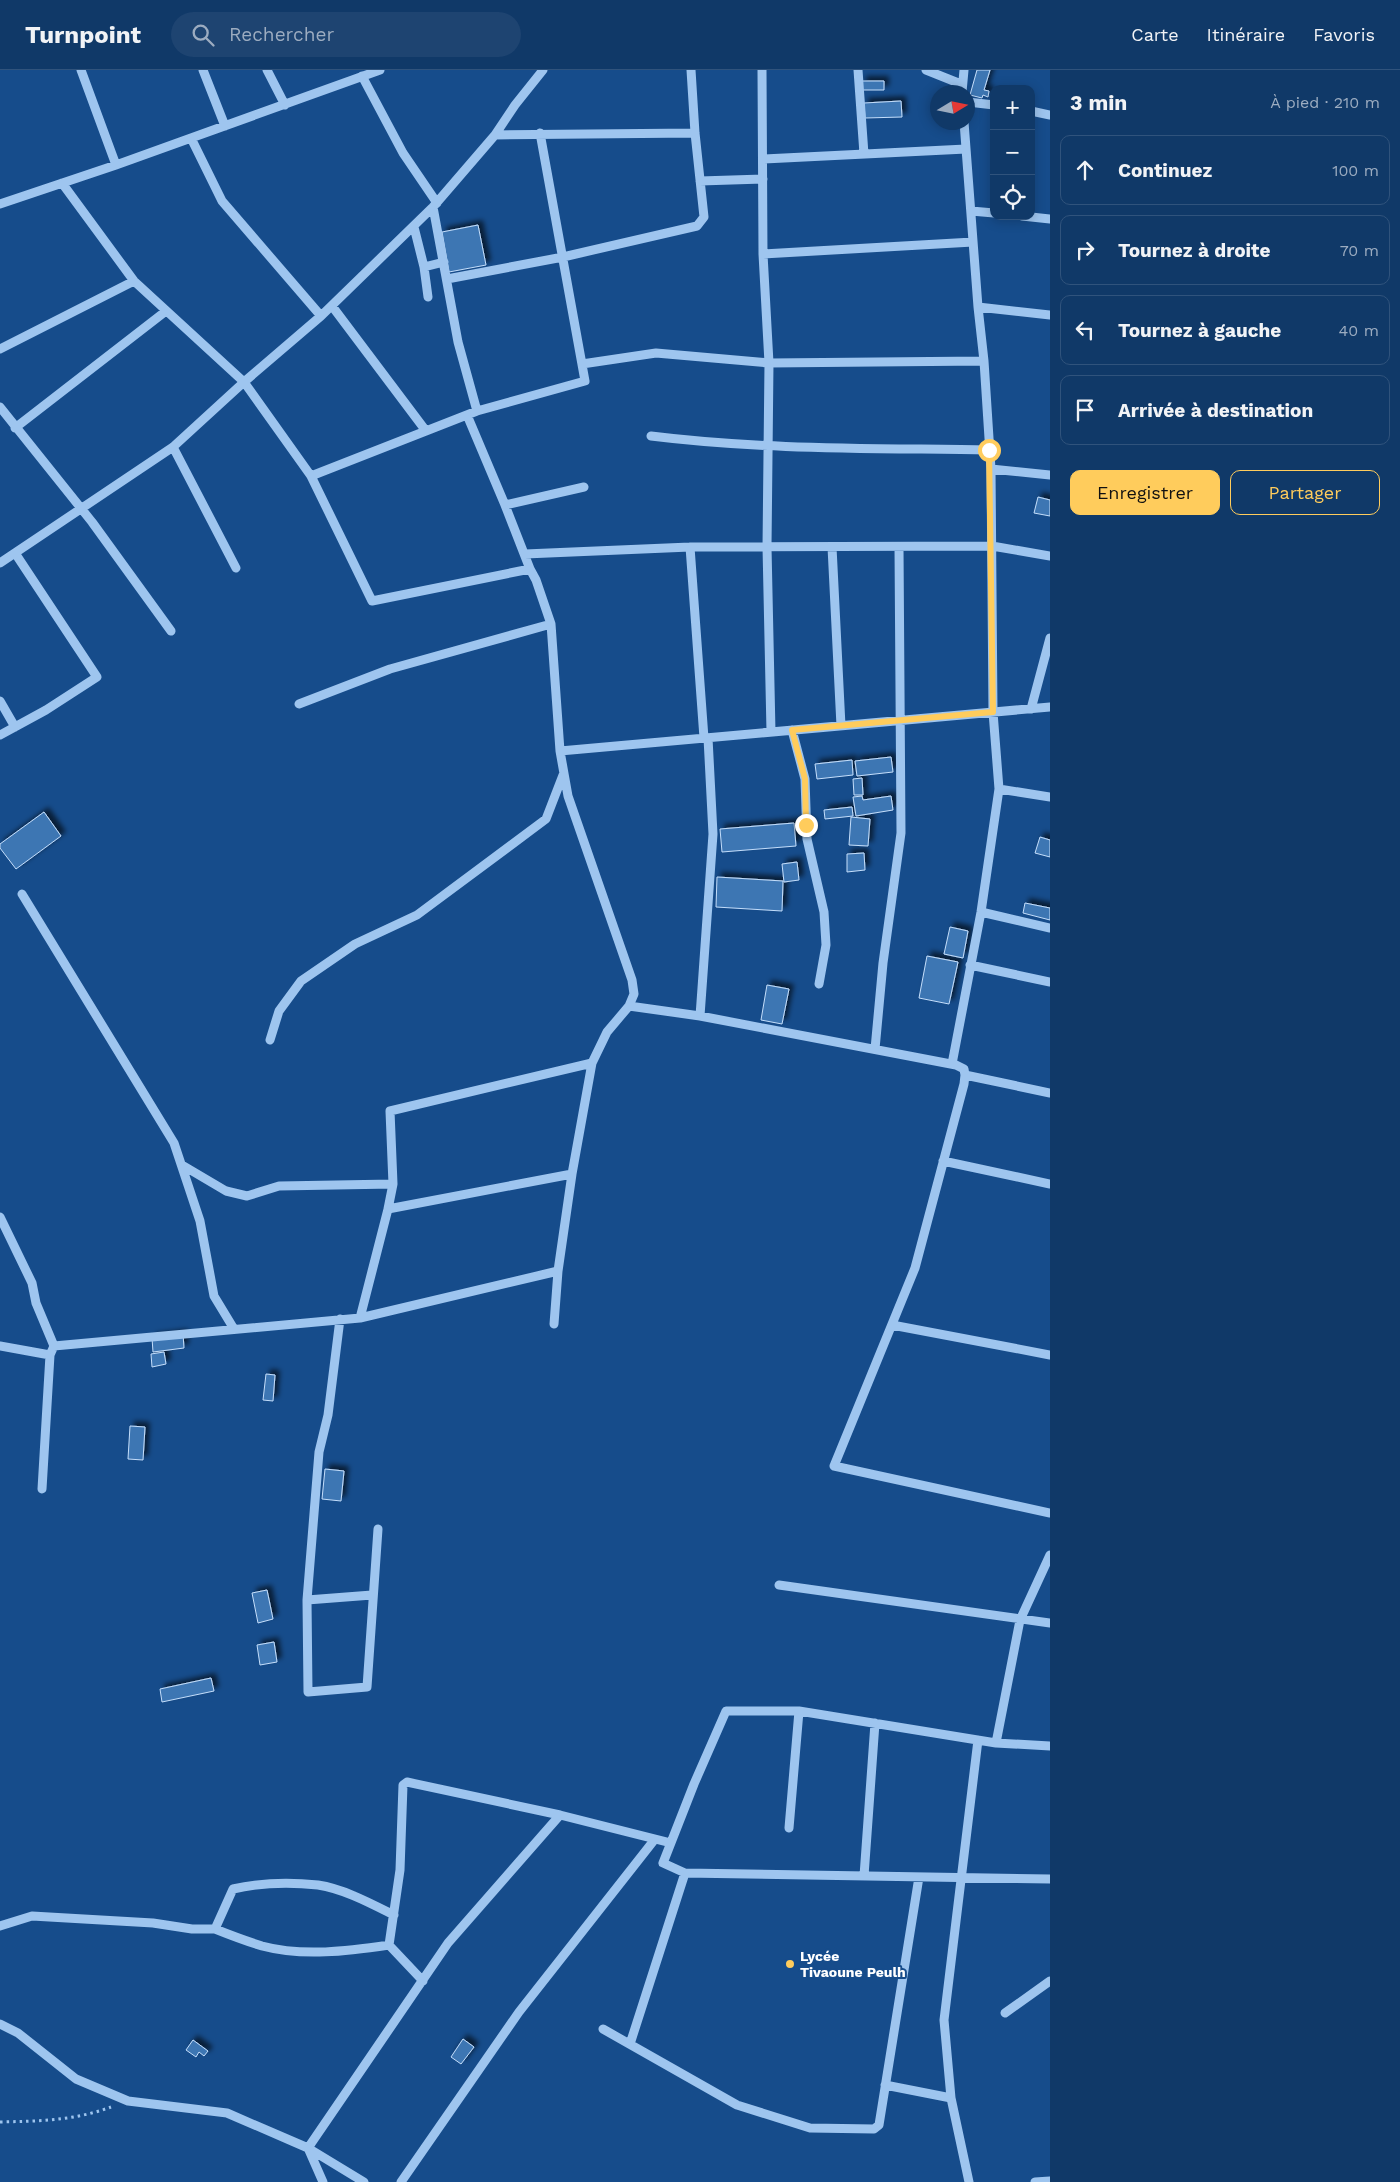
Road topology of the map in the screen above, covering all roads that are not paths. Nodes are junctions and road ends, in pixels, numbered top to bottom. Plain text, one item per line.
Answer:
1 (81, 70) edge
2 (203, 70) edge
3 (268, 70) edge
4 (380, 70) edge
5 (543, 70) edge
6 (691, 70) edge
7 (762, 70) edge
8 (858, 70) edge
9 (926, 70) edge
10 (964, 70) edge
11 (362, 76) junction
12 (955, 85) edge
13 (962, 85) edge
14 (975, 103) edge
15 (285, 105) junction
16 (990, 105) edge
17 (1035, 112) edge
18 (1050, 114) edge
19 (225, 126) junction
20 (965, 130) edge
21 (540, 133) junction
22 (695, 133) junction
23 (495, 135) junction
24 (191, 138) junction
25 (966, 149) junction
26 (864, 154) junction
27 (764, 159) junction
28 (116, 165) junction
29 (763, 179) junction
30 (700, 181) junction
31 (62, 183) junction
32 (0, 193) edge
33 (2, 203) edge
34 (435, 205) junction
35 (971, 211) junction
36 (990, 213) edge
37 (1035, 217) edge
38 (1050, 219) edge
39 (414, 226) junction
40 (973, 242) junction
41 (763, 254) junction
42 (563, 257) junction
43 (444, 262) junction
44 (424, 267) junction
45 (447, 279) junction
46 (134, 281) junction
47 (428, 297) dead end
48 (332, 306) junction
49 (978, 307) junction
50 (166, 311) junction
51 (1050, 315) edge
52 (321, 316) junction
53 (0, 349) edge
54 (984, 361) junction
55 (769, 363) junction
56 (582, 364) junction
57 (244, 382) junction
58 (0, 408) edge
59 (477, 411) junction
60 (467, 415) junction
61 (14, 428) junction
62 (426, 431) junction
63 (651, 436) dead end
64 (767, 446) junction
65 (173, 447) junction
66 (989, 450) junction
67 (991, 469) junction
68 (1050, 475) edge
69 (311, 476) junction
70 (584, 487) dead end
71 (505, 505) junction
72 (81, 511) junction
73 (899, 546) junction
74 (992, 546) junction
75 (690, 547) junction
76 (767, 547) junction
77 (832, 547) junction
78 (16, 553) junction
79 (525, 554) junction
80 (1050, 556) edge
81 (1, 560) edge
82 (236, 568) dead end
83 (530, 569) junction
84 (551, 624) junction
85 (171, 631) dead end
86 (1050, 638) edge
87 (0, 701) edge
88 (299, 704) dead end
89 (1050, 707) edge
90 (1032, 709) junction
91 (993, 712) junction
92 (900, 721) junction
93 (841, 726) junction
94 (15, 727) junction
95 (792, 730) junction
96 (771, 732) junction
97 (0, 735) edge
98 (706, 738) junction
99 (560, 751) junction
100 (564, 773) junction
101 (999, 790) junction
102 (1050, 797) edge
103 (22, 894) dead end
104 (981, 912) junction
105 (1050, 928) edge
106 (970, 965) junction
107 (1050, 982) edge
108 (819, 984) dead end
109 (629, 1006) junction
110 (700, 1016) junction
111 (270, 1040) dead end
112 (875, 1050) junction
113 (592, 1063) junction
114 (952, 1064) junction
115 (965, 1075) junction
116 (1050, 1093) edge
117 (943, 1161) junction
118 (182, 1165) junction
119 (572, 1174) junction
120 (393, 1184) junction
121 (1050, 1184) edge
122 (388, 1209) junction
123 (0, 1217) edge
124 (558, 1271) junction
125 (360, 1318) junction
126 (340, 1319) junction
127 (554, 1324) dead end
128 (892, 1325) junction
129 (234, 1329) junction
130 (0, 1346) edge
131 (54, 1346) junction
132 (1050, 1355) edge
133 (50, 1356) junction
134 (42, 1489) dead end
135 (1050, 1513) edge
136 (378, 1529) dead end
137 (1050, 1555) edge
138 (779, 1585) dead end
139 (372, 1595) junction
140 (307, 1600) junction
141 (1020, 1620) junction
142 (1050, 1623) edge
143 (799, 1711) junction
144 (875, 1723) junction
145 (978, 1740) junction
146 (996, 1743) junction
147 (1050, 1746) edge
148 (560, 1815) junction
149 (789, 1828) dead end
150 (655, 1839) junction
151 (672, 1844) junction
152 (685, 1873) junction
153 (864, 1876) junction
154 (919, 1877) junction
155 (962, 1877) junction
156 (1050, 1879) edge
157 (394, 1914) junction
158 (0, 1926) edge
159 (215, 1929) junction
160 (389, 1945) junction
161 (423, 1981) junction
162 (1050, 1981) edge
163 (1005, 2013) dead end
164 (0, 2024) edge
165 (604, 2029) dead end
166 (630, 2044) junction
167 (885, 2085) junction
168 (952, 2098) junction
169 (308, 2148) junction
170 (1050, 2180) edge
171 (323, 2182) edge
172 (364, 2182) edge
173 (401, 2182) edge
174 (969, 2182) edge
175 (1035, 2182) edge

1 - 28 street
2 - 19 street
3 - 15 street
4 - 11 street
5 - 23 street
6 - 22 street
7 - 27 street
8 - 26 street
9 - 12 street
10 - 13 street
11 - 15 street
11 - 34 street
14 - 16 street
15 - 19 street
17 - 18 street
19 - 24 street
20 - 25 street
21 - 22 street
21 - 23 street
21 - 42 street
22 - 30 street
23 - 34 street
24 - 28 street
24 - 52 street
25 - 26 street
25 - 35 street
26 - 27 street
27 - 29 street
28 - 31 street
29 - 30 street
29 - 41 street
30 - 42 street
31 - 33 street
31 - 46 street
32 - 33 street
34 - 39 street
34 - 43 street
35 - 36 street
35 - 40 street
37 - 38 street
39 - 44 street
39 - 48 street
40 - 41 street
40 - 49 street
41 - 55 street
42 - 45 street
42 - 56 street
43 - 44 street
43 - 45 street
44 - 47 street
45 - 59 street
46 - 50 street
46 - 53 street
48 - 52 street
48 - 62 street
49 - 51 street
49 - 54 street
50 - 57 street
50 - 61 street
52 - 57 street
54 - 55 street
54 - 66 street
55 - 56 street
55 - 64 street
56 - 59 street
57 - 65 street
57 - 69 street
58 - 61 street
59 - 60 street
60 - 62 street
60 - 71 street
61 - 72 street
62 - 69 street
63 - 64 street
64 - 66 street
64 - 76 street
65 - 72 street
65 - 82 street
66 - 67 street
67 - 68 street
67 - 74 street
69 - 83 street
70 - 71 street
71 - 79 street
72 - 78 street
72 - 85 street
73 - 74 street
73 - 77 street
73 - 92 street
74 - 80 street
74 - 91 street
75 - 76 street
75 - 79 street
75 - 98 street
76 - 77 street
76 - 96 street
77 - 93 street
78 - 81 street
78 - 94 street
79 - 83 street
83 - 84 street
84 - 88 street
84 - 99 street
86 - 90 street
87 - 94 street
89 - 90 street
90 - 91 street
91 - 92 street
91 - 101 street
92 - 93 street
92 - 112 street
93 - 95 street
94 - 97 street
95 - 96 street
95 - 108 street
96 - 98 street
98 - 99 street
98 - 110 street
99 - 100 street
100 - 109 street
100 - 111 street
101 - 102 street
101 - 104 street
103 - 118 street
104 - 105 street
104 - 106 street
106 - 107 street
106 - 114 street
109 - 110 street
109 - 113 street
110 - 112 street
112 - 114 street
113 - 119 street
113 - 120 street
114 - 115 street
115 - 116 street
115 - 117 street
117 - 121 street
117 - 128 street
118 - 120 street
118 - 129 street
119 - 122 street
119 - 124 street
120 - 122 street
122 - 125 street
123 - 131 street
124 - 125 street
124 - 127 street
125 - 126 street
126 - 129 street
126 - 140 street
128 - 132 street
128 - 135 street
129 - 131 street
130 - 133 street
131 - 133 street
133 - 134 street
136 - 139 street
137 - 141 street
138 - 141 street
139 - 140 street
139 - 140 street
141 - 142 street
141 - 146 street
143 - 144 street
143 - 149 street
143 - 151 street
144 - 145 street
144 - 153 street
145 - 146 street
145 - 155 street
146 - 147 street
148 - 150 street
148 - 157 street
148 - 161 street
150 - 151 street
150 - 173 street
151 - 152 street
152 - 153 street
152 - 166 street
153 - 154 street
154 - 155 street
154 - 167 street
155 - 156 street
155 - 168 street
157 - 159 street
157 - 160 street
158 - 159 street
159 - 160 street
160 - 161 street
161 - 169 street
162 - 163 street
164 - 169 street
165 - 166 street
166 - 167 street
167 - 168 street
168 - 174 street
169 - 171 street
169 - 172 street
170 - 175 street

